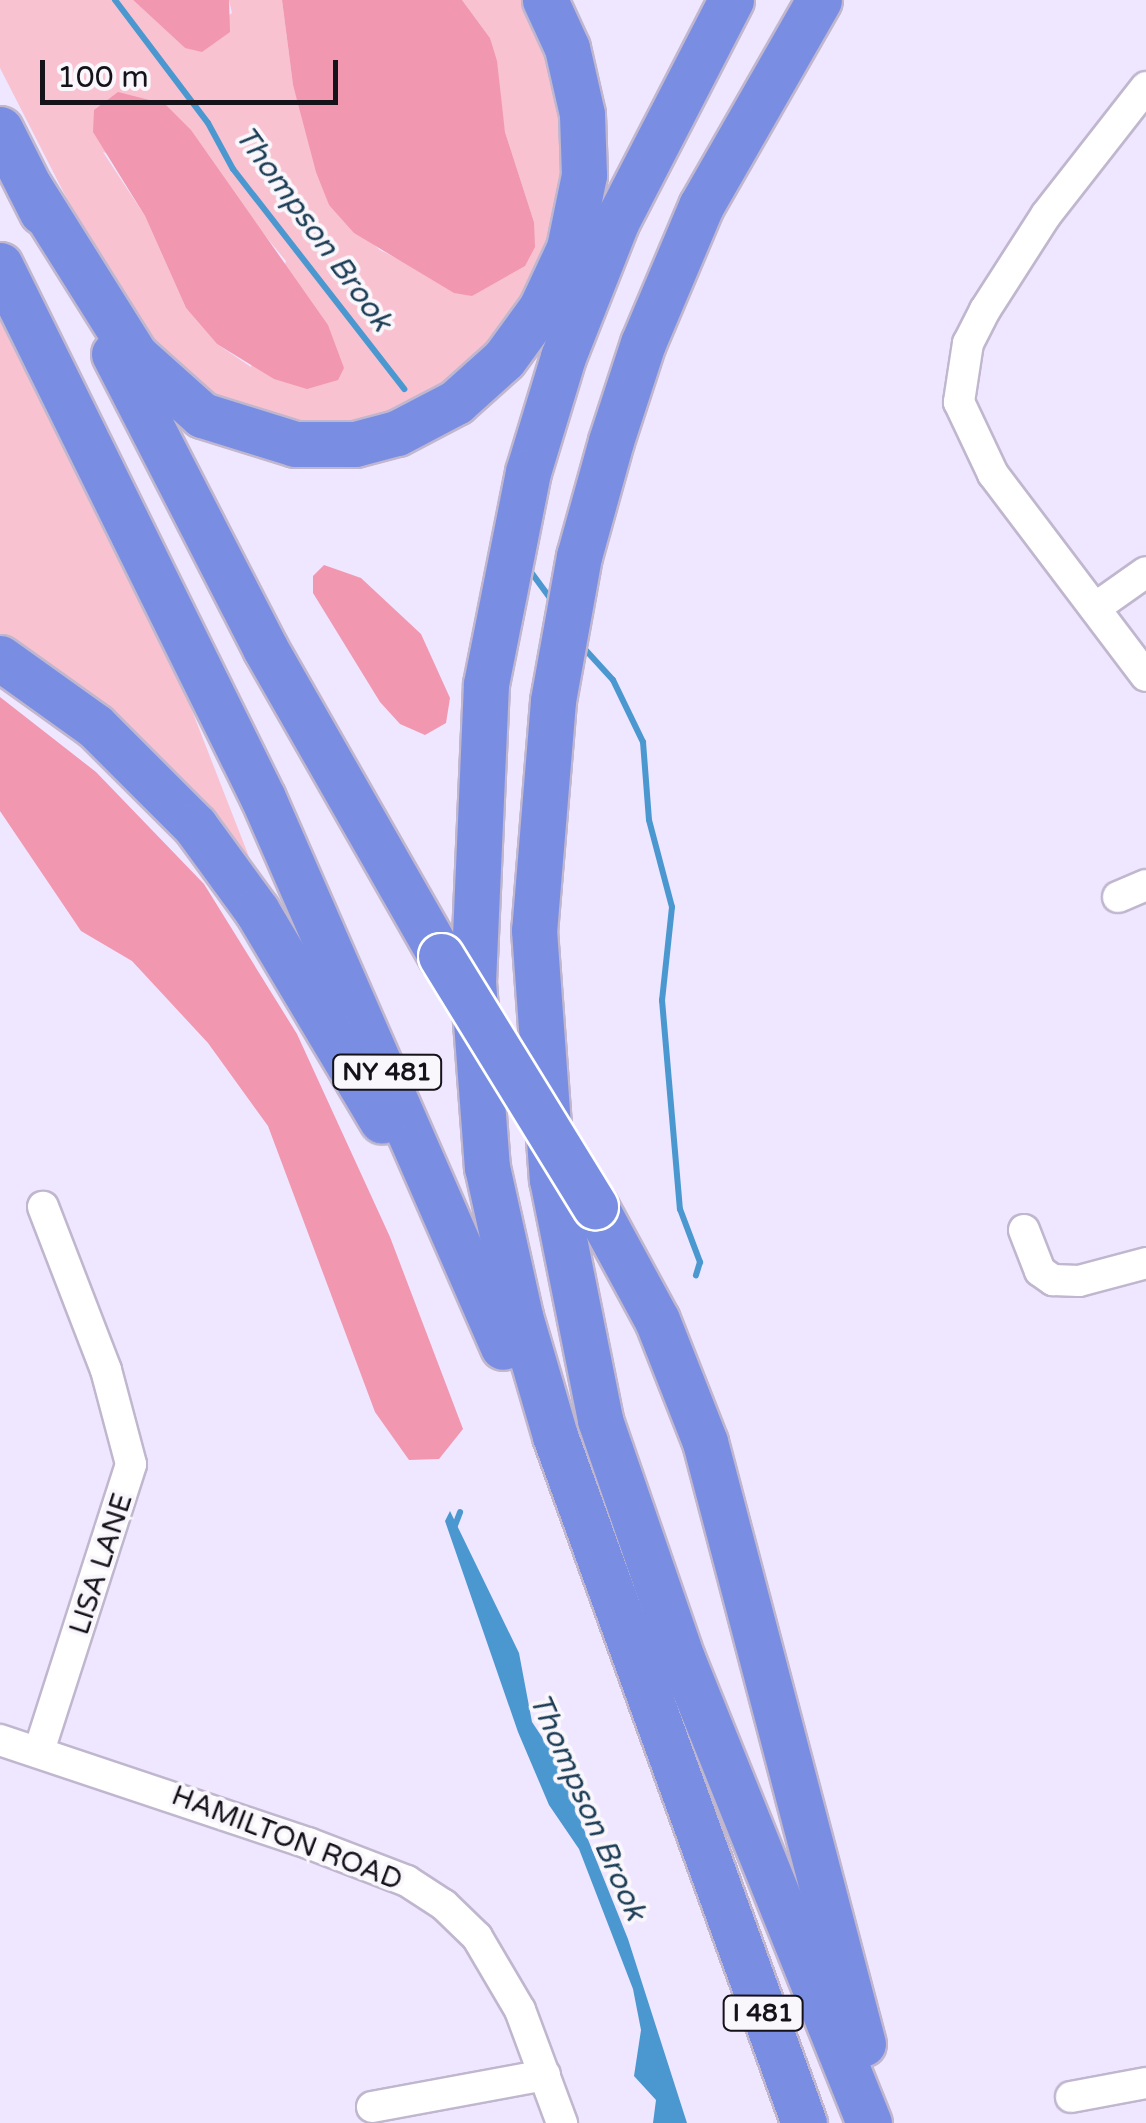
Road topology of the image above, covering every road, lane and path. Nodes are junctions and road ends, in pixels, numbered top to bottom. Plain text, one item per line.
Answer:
1 (545, 0) edge
2 (731, 0) edge
3 (820, 0) edge
4 (1146, 87) edge
5 (0, 129) edge
6 (30, 186) junction
7 (0, 265) edge
8 (1146, 572) edge
9 (1095, 608) junction
10 (0, 658) edge
11 (1146, 676) edge
12 (44, 1207) dead end
13 (1024, 1230) dead end
14 (1146, 1263) edge
15 (479, 1286) junction
16 (0, 1740) edge
17 (39, 1751) junction
18 (722, 1902) junction
19 (544, 2075) junction
20 (1146, 2083) edge
21 (1071, 2097) dead end
22 (372, 2106) dead end
23 (562, 2123) edge
24 (804, 2123) edge
25 (869, 2123) edge
26 (885, 2123) edge

1 - 6 highway
2 - 18 highway
3 - 25 highway
4 - 9 street
5 - 6 highway
6 - 26 highway, bridge
7 - 15 highway, NY 481
8 - 9 street
9 - 11 street
10 - 15 highway
12 - 17 street, LISA LANE
13 - 14 street
15 - 18 highway, NY 481
16 - 17 street, HAMILTON ROAD
17 - 19 street, HAMILTON ROAD
18 - 24 highway, I 481
19 - 22 street
19 - 23 street, HAMILTON ROAD
20 - 21 street

